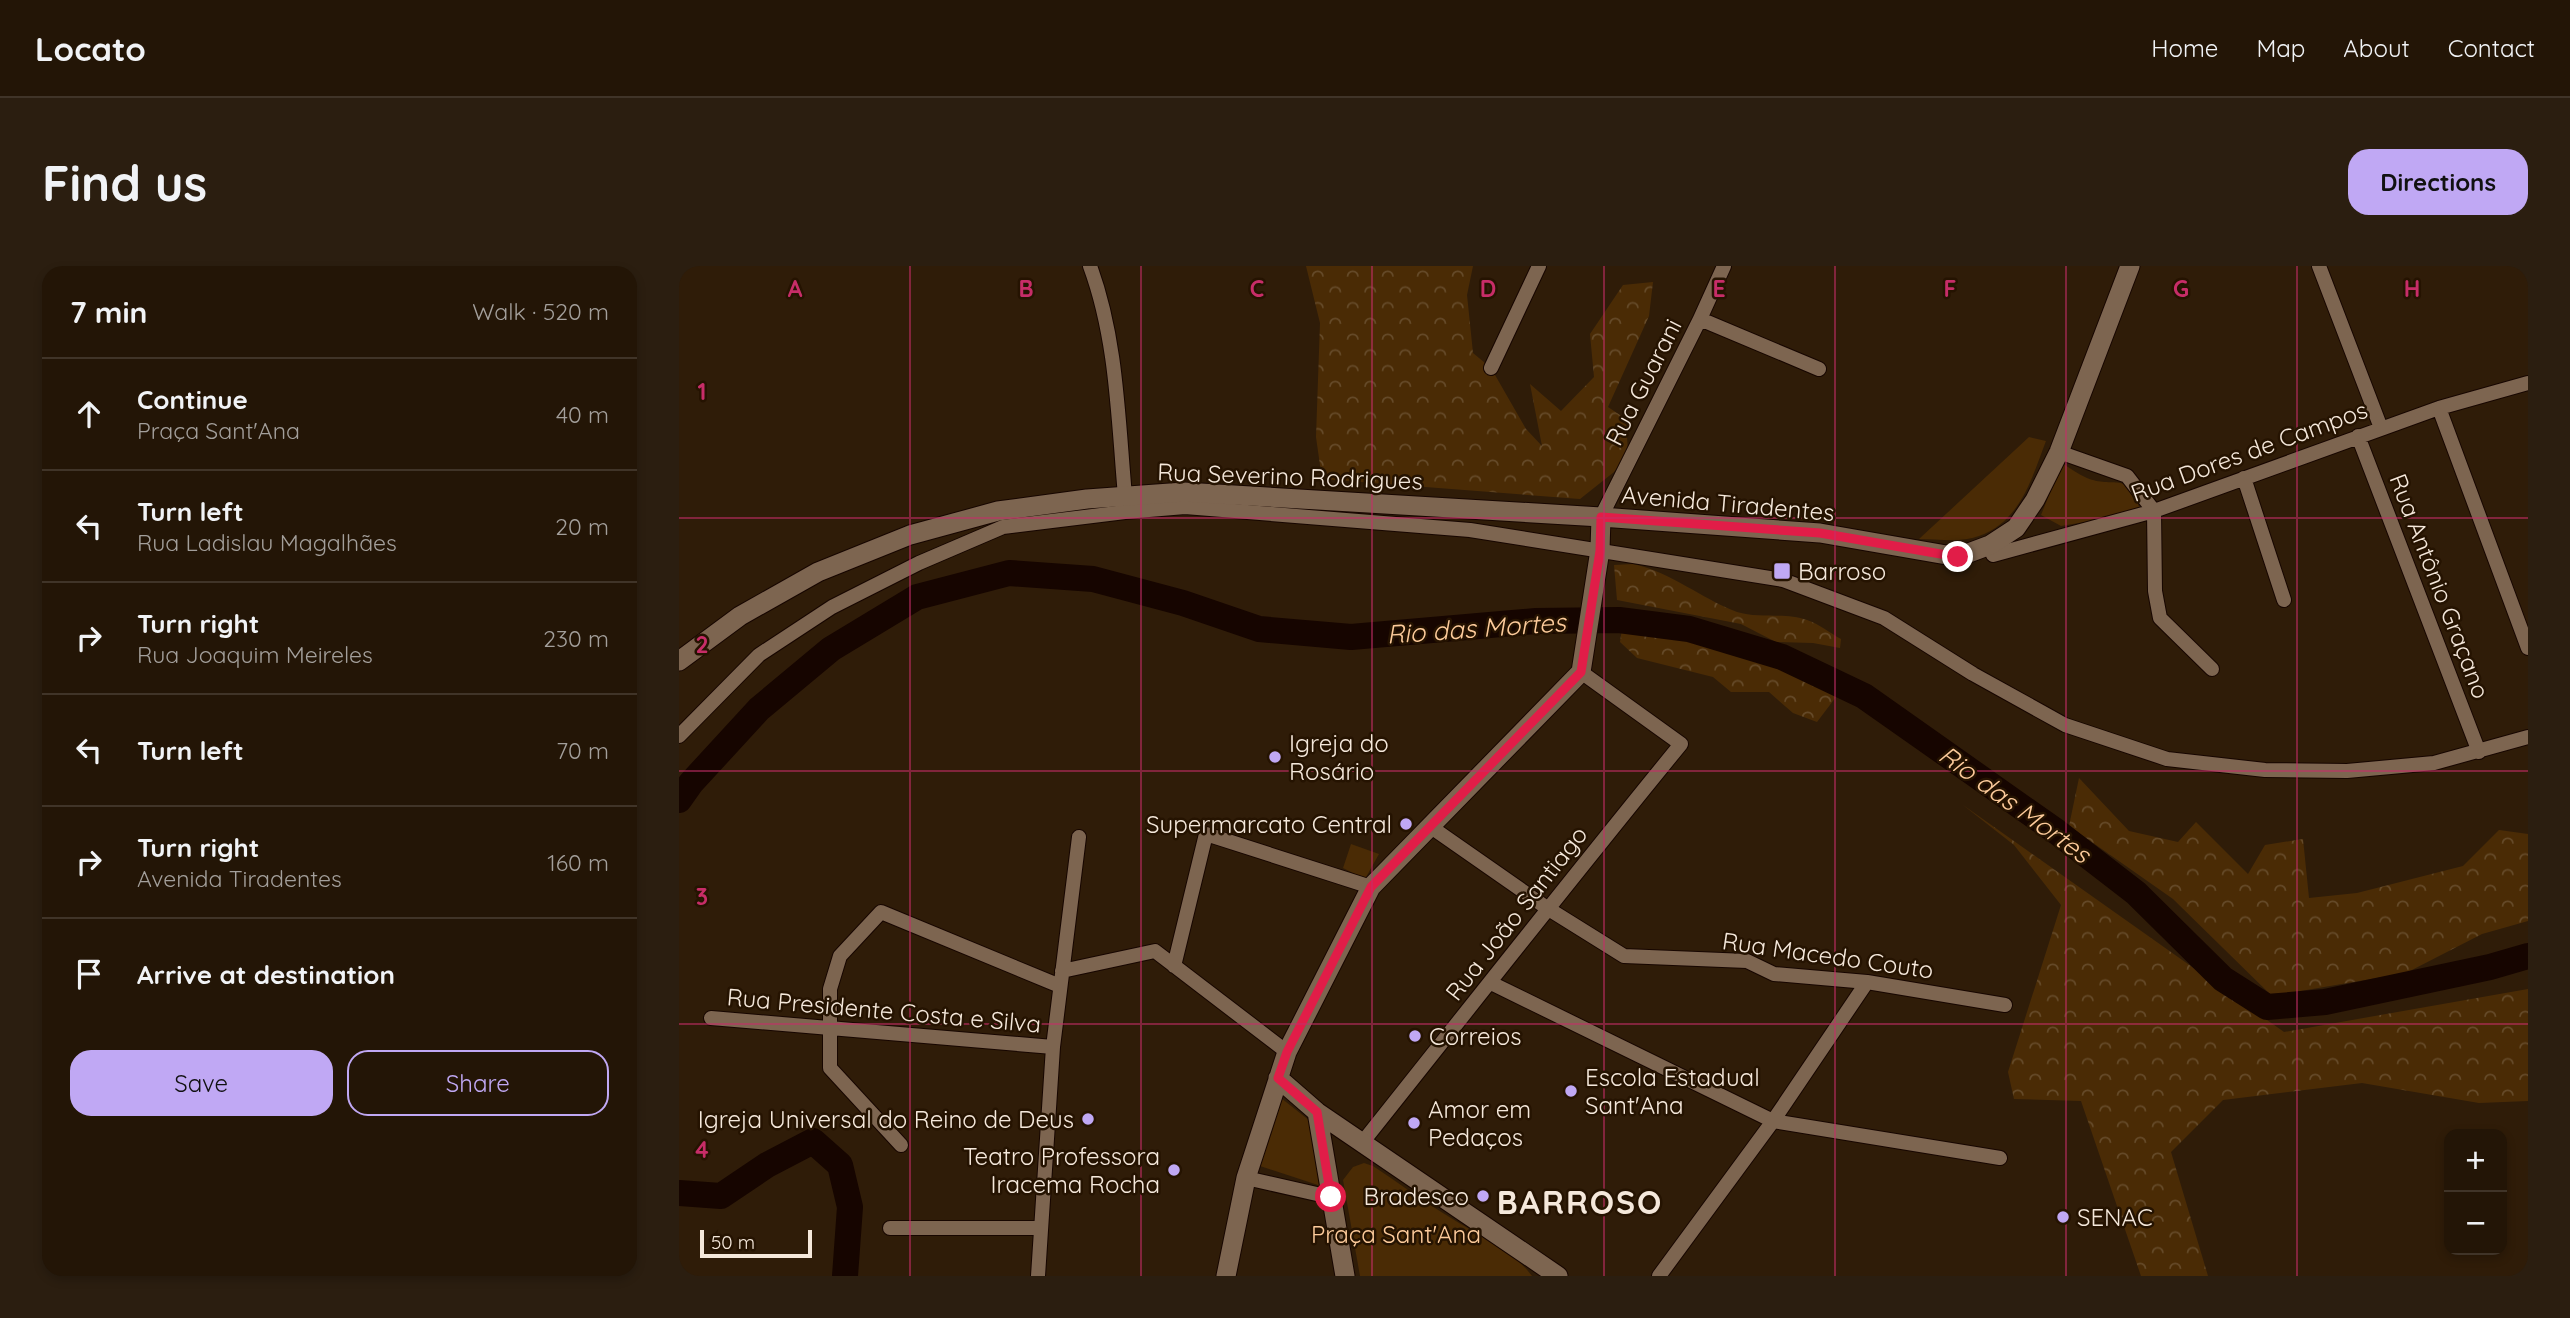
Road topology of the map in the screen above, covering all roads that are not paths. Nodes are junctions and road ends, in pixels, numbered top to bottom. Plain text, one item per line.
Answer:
1 (1090, 266) edge
2 (1539, 266) edge
3 (1724, 266) edge
4 (2130, 266) edge
5 (2319, 266) edge
6 (1700, 319) junction
7 (1491, 368) dead end
8 (1819, 369) dead end
9 (2528, 383) edge
10 (2439, 408) junction
11 (2381, 428) junction
12 (2358, 436) junction
13 (2059, 452) junction
14 (2244, 478) junction
15 (1125, 496) junction
16 (2154, 512) junction
17 (1601, 517) junction
18 (1990, 545) junction
19 (1600, 551) junction
20 (2284, 600) dead end
21 (2528, 648) edge
22 (679, 661) edge
23 (2212, 669) dead end
24 (1581, 672) junction
25 (679, 736) edge
26 (2525, 736) edge
27 (2479, 752) junction
28 (1431, 827) junction
29 (1079, 837) dead end
30 (1371, 887) junction
31 (1547, 908) junction
32 (1174, 966) junction
33 (1061, 978) junction
34 (1867, 982) junction
35 (1491, 983) junction
36 (2005, 1005) dead end
37 (711, 1018) dead end
38 (828, 1029) junction
39 (1053, 1047) junction
40 (1287, 1052) junction
41 (1278, 1078) junction
42 (1317, 1112) junction
43 (1773, 1121) junction
44 (1362, 1143) junction
45 (901, 1145) dead end
46 (2000, 1158) dead end
47 (1246, 1178) junction
48 (1331, 1197) junction
49 (890, 1228) dead end
50 (1041, 1228) junction
51 (1534, 1268) edge
52 (1038, 1276) edge
53 (1226, 1276) edge
54 (1345, 1276) edge
55 (1558, 1276) edge
56 (1659, 1276) edge

1 - 15 street
2 - 7 street
3 - 6 street, Rua Guarani
4 - 13 street, Avenida Tiradentes
5 - 11 street
6 - 8 street
6 - 17 street, Rua Guarani
9 - 10 street, Rua Dores de Campos
10 - 11 street, Rua Dores de Campos
10 - 21 street
11 - 12 street, Rua Dores de Campos
12 - 14 street, Rua Dores de Campos
12 - 27 street, Rua Antônio Graçano
13 - 16 street
13 - 18 street, Avenida Tiradentes
14 - 16 street, Rua Dores de Campos
14 - 20 street
15 - 17 street, Rua Severino Rodrigues
15 - 22 street, Rua Severino Rodrigues
16 - 18 street, Rua Dores de Campos
16 - 23 street
17 - 18 street, Avenida Tiradentes
17 - 19 street
19 - 24 street
19 - 25 street
19 - 27 street
24 - 28 street
24 - 31 street, Rua João Santiago
26 - 27 street
28 - 30 street
28 - 31 street, Rua Macedo Couto
29 - 33 street
30 - 32 street
30 - 40 street
31 - 34 street, Rua Macedo Couto
31 - 35 street, Rua João Santiago
32 - 33 street
32 - 40 street
33 - 38 street
33 - 39 street
34 - 36 street, Rua Macedo Couto
34 - 43 street
35 - 43 street
35 - 44 street, Rua João Santiago
37 - 38 street, Rua Presidente Costa e Silva
38 - 39 street, Rua Presidente Costa e Silva
38 - 45 street
39 - 50 street
40 - 41 street
41 - 42 street
41 - 47 street
42 - 44 street
42 - 48 street
43 - 46 street
43 - 56 street
44 - 51 street
47 - 48 street
47 - 53 street
48 - 54 street
49 - 50 street
50 - 52 street
51 - 55 street

